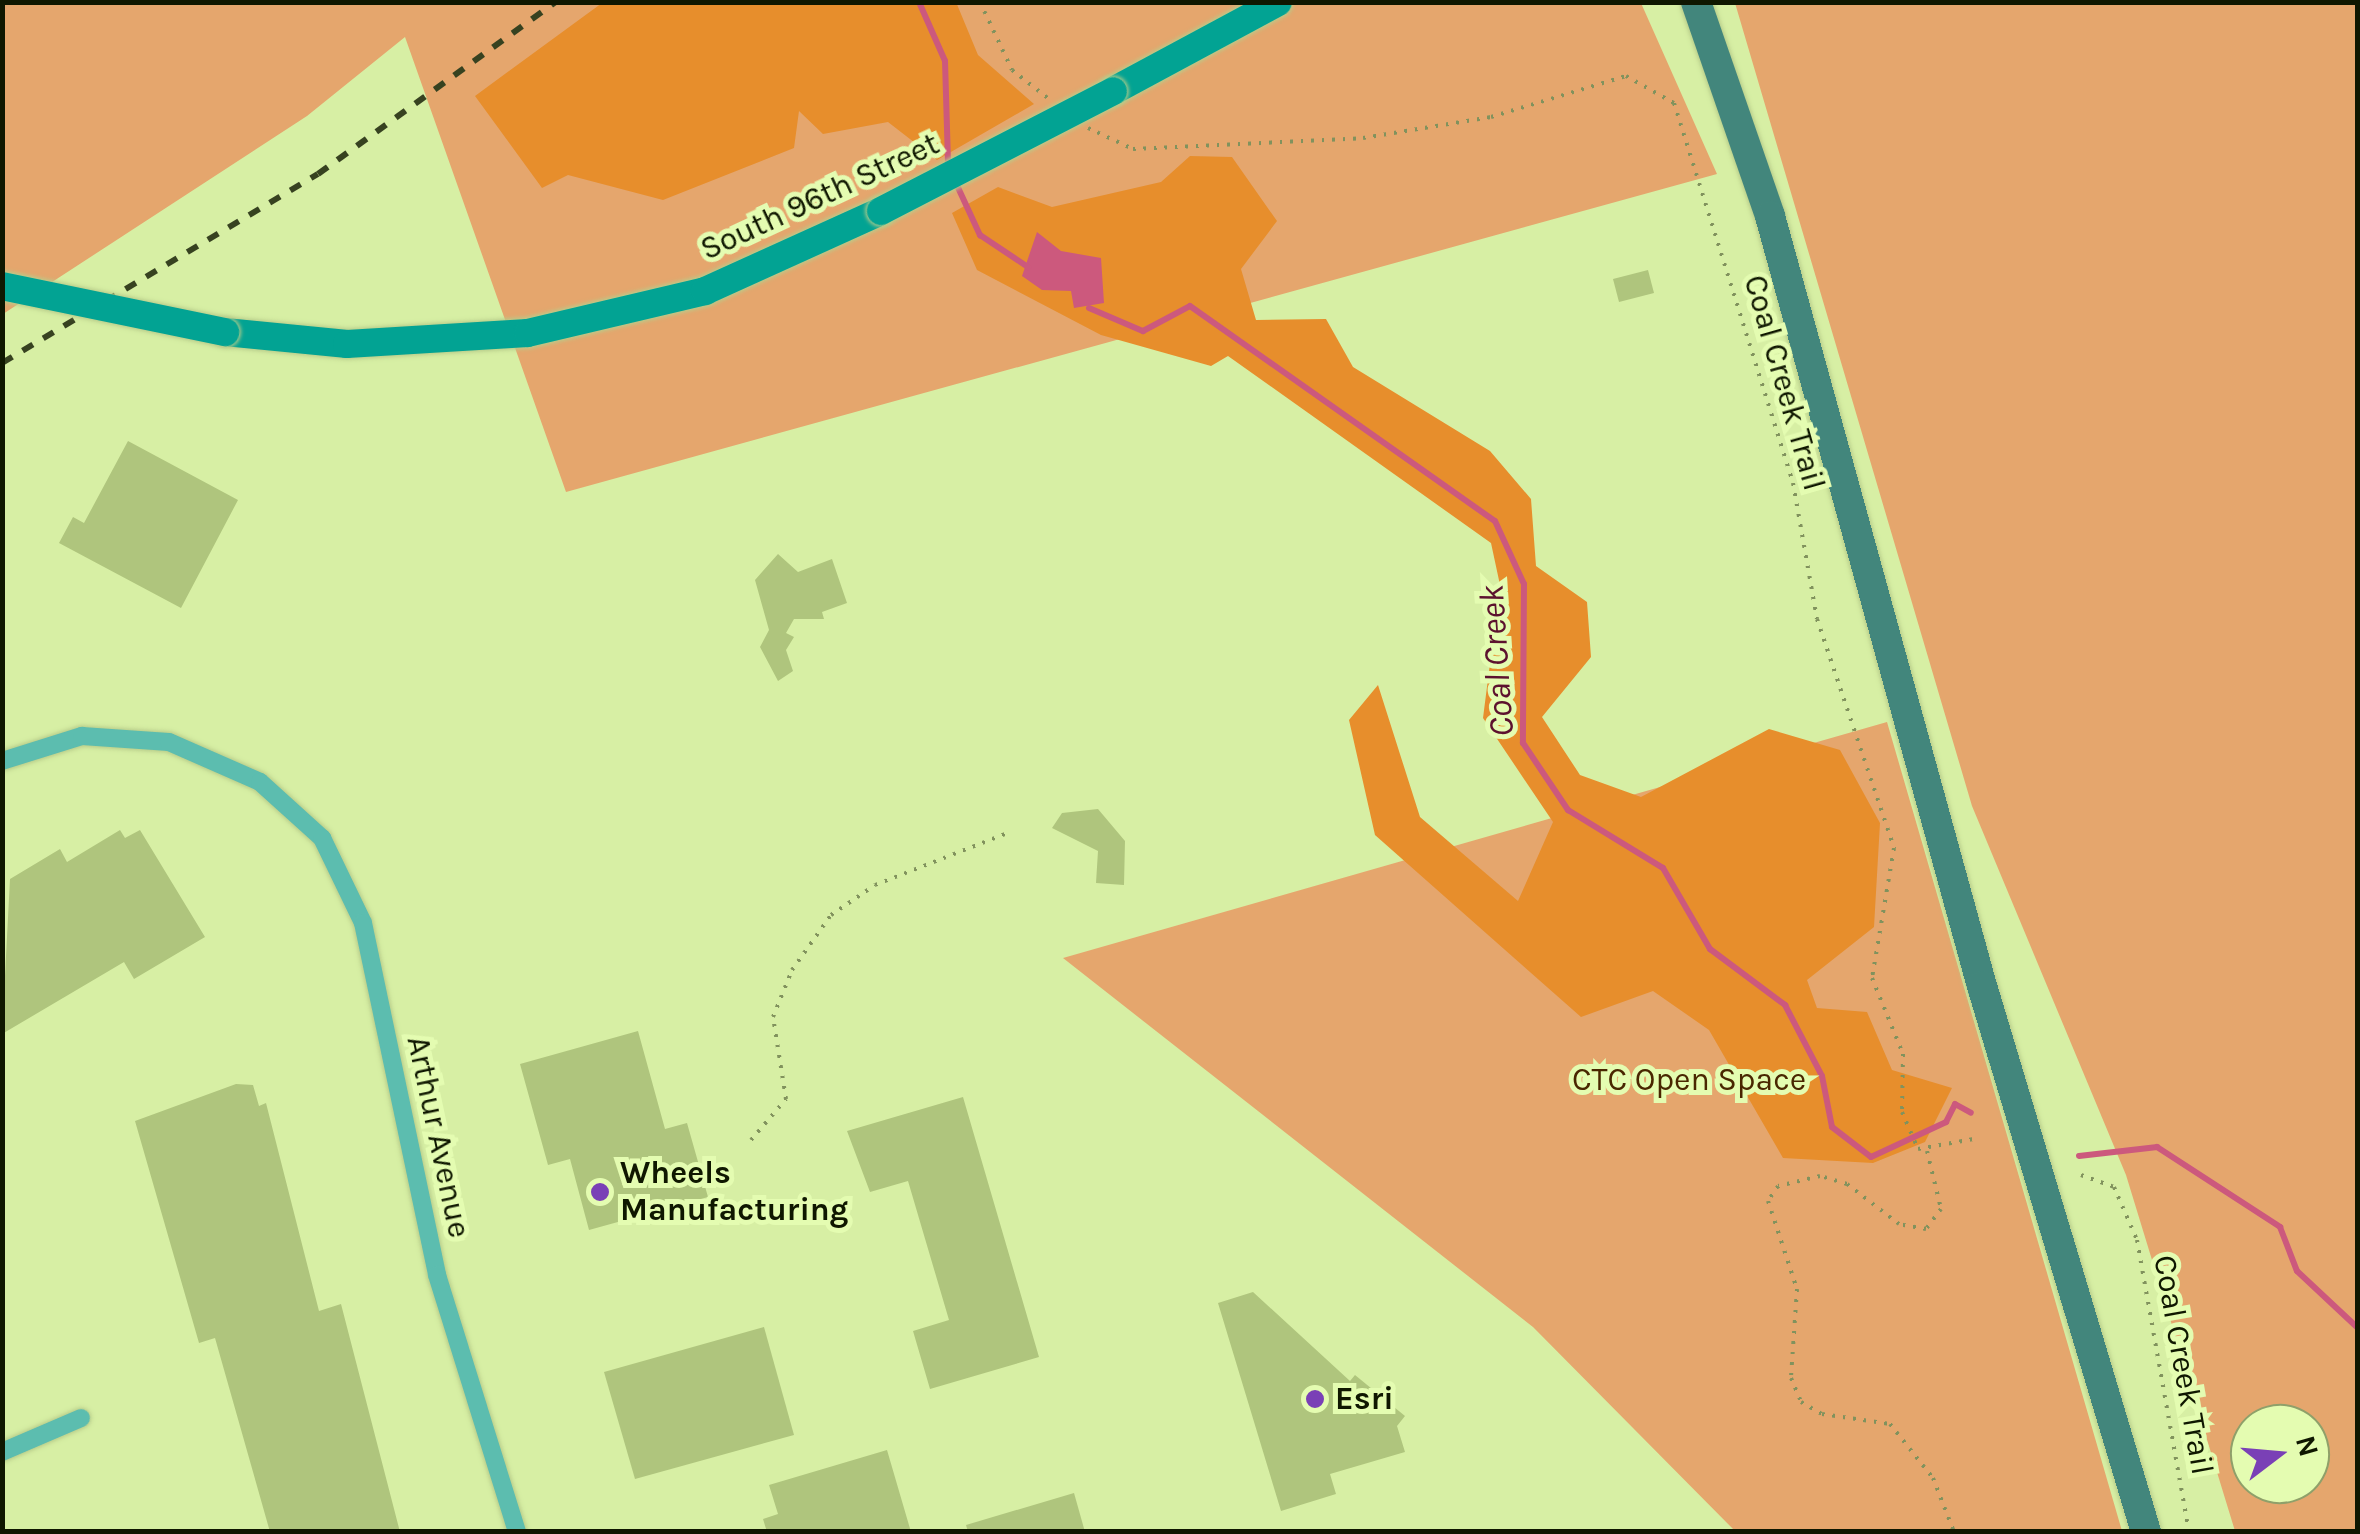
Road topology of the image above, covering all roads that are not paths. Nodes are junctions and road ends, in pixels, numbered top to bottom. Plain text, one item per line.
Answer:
1 (1278, 2) edge
2 (1677, 2) edge
3 (1701, 16) edge
4 (2, 286) edge
5 (2, 761) edge
6 (81, 1418) dead end
7 (2, 1452) edge
8 (517, 1532) edge
9 (2146, 1532) edge

1 - 4 main road, South 96th Street, bridge
2 - 3 main road
3 - 9 main road
5 - 8 street, Arthur Avenue
6 - 7 street

